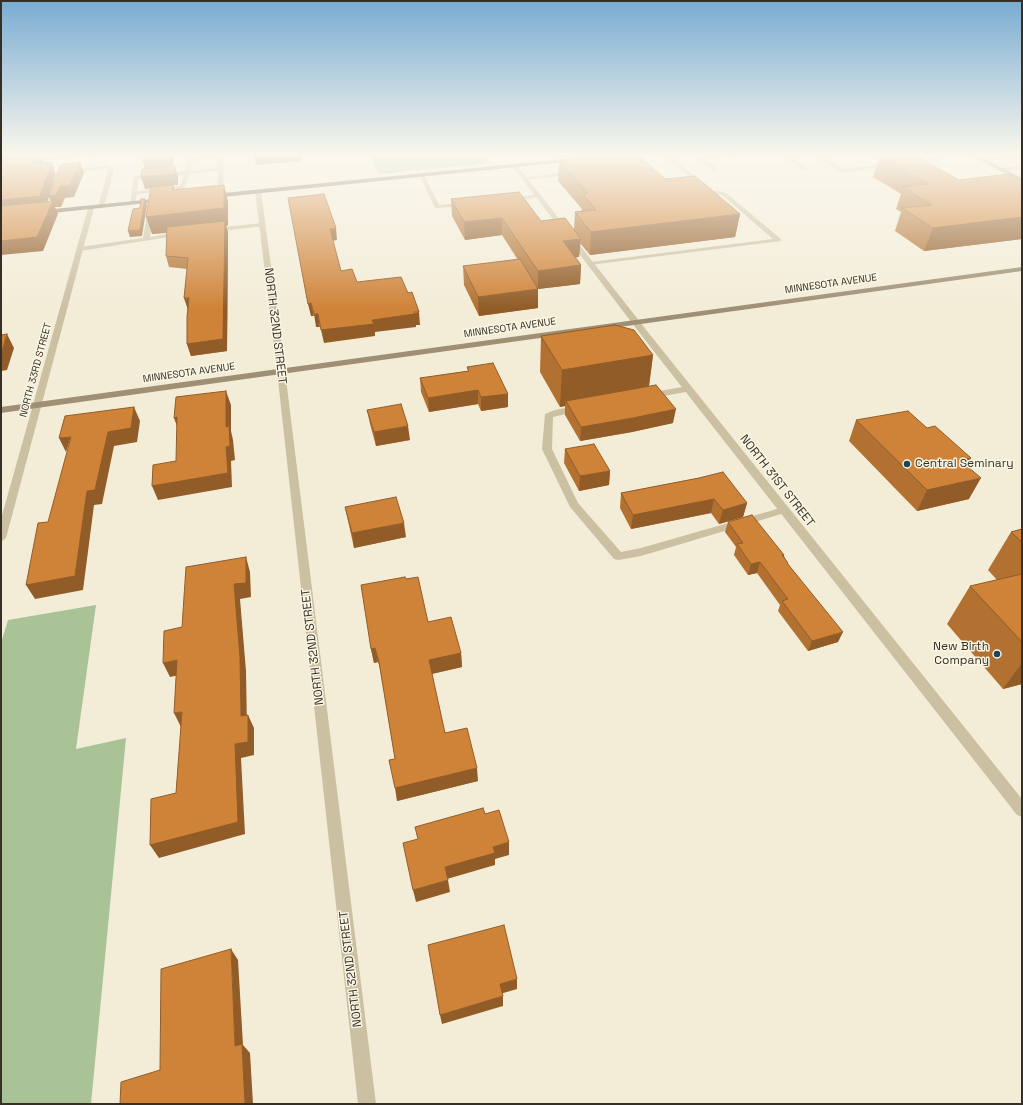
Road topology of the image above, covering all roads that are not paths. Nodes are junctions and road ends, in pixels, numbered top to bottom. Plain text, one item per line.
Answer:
1 (49, 207) edge
2 (101, 207) joint
3 (104, 207) edge
4 (151, 207) edge
5 (260, 207) edge
6 (547, 207) edge
7 (739, 207) edge
8 (91, 208) junction
9 (47, 212) junction
10 (40, 213) edge
11 (262, 225) junction
12 (207, 231) edge
13 (191, 233) edge
14 (146, 239) junction
15 (80, 249) junction
16 (591, 264) junction
17 (1022, 268) edge
18 (635, 322) junction
19 (281, 371) junction
20 (688, 389) junction
21 (634, 398) edge
22 (37, 405) junction
23 (588, 406) edge
24 (1, 410) edge
25 (784, 510) junction
26 (1, 538) edge
27 (1022, 810) edge
28 (367, 1104) edge

1 - 9 street
2 - 3 main road
2 - 8 main road
4 - 14 street
5 - 11 street, NORTH 32ND STREET
6 - 16 street, NORTH 31ST STREET
7 - 16 street
8 - 9 main road
8 - 15 street, NORTH 33RD STREET
9 - 10 main road
11 - 12 street
11 - 19 street, NORTH 32ND STREET
13 - 14 street
14 - 15 street
15 - 22 street, NORTH 33RD STREET
16 - 18 street, NORTH 31ST STREET
17 - 18 main road, MINNESOTA AVENUE
18 - 19 main road, MINNESOTA AVENUE
18 - 20 street, NORTH 31ST STREET
19 - 22 main road, MINNESOTA AVENUE
19 - 28 street, NORTH 32ND STREET
20 - 21 street
20 - 25 street, NORTH 31ST STREET
22 - 24 main road, MINNESOTA AVENUE
22 - 26 street, NORTH 33RD STREET
23 - 25 street
25 - 27 street, NORTH 31ST STREET

